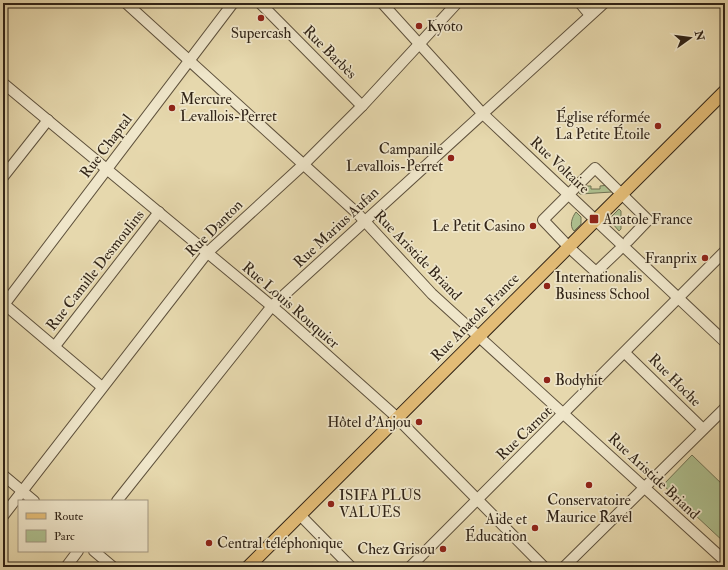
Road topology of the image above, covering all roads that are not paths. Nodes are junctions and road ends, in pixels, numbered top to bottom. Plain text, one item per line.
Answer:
1 (126, 3) edge
2 (233, 3) edge
3 (260, 3) edge
4 (382, 3) edge
5 (457, 3) edge
6 (580, 3) edge
7 (604, 3) edge
8 (590, 15) junction
9 (419, 44) junction
10 (189, 61) junction
11 (3, 83) edge
12 (725, 91) edge
13 (362, 106) junction
14 (482, 114) junction
15 (48, 120) junction
16 (304, 164) junction
17 (107, 169) junction
18 (4, 175) edge
19 (622, 194) junction
20 (569, 195) junction
21 (159, 212) junction
22 (596, 220) junction
23 (364, 221) junction
24 (628, 241) dead end
25 (564, 242) dead end
26 (619, 250) dead end
27 (725, 251) edge
28 (574, 252) dead end
29 (207, 253) junction
30 (679, 298) junction
31 (4, 305) edge
32 (272, 306) junction
33 (480, 336) junction
34 (725, 342) edge
35 (55, 346) junction
36 (625, 353) junction
37 (102, 387) junction
38 (725, 408) edge
39 (565, 414) junction
40 (397, 419) junction
41 (703, 430) junction
42 (3, 475) edge
43 (646, 488) junction
44 (22, 491) junction
45 (477, 499) junction
46 (33, 500) edge
47 (119, 500) edge
48 (300, 515) junction
49 (3, 516) edge
50 (77, 552) edge
51 (95, 552) edge
52 (418, 559) junction
53 (725, 561) edge
54 (66, 567) edge
55 (114, 567) edge
56 (248, 567) edge
57 (352, 567) edge
58 (410, 567) edge
59 (426, 567) edge
60 (544, 567) edge
61 (564, 567) edge
62 (720, 567) edge

1 - 10 street, Rue Aristide Briand
2 - 10 street, Rue Chaptal
3 - 13 street, Rue Barbès
4 - 9 street, Rue Voltaire
5 - 9 street, Rue Danton
6 - 8 street
7 - 8 street, Rue Marius Aufan
8 - 14 street, Rue Marius Aufan
9 - 13 street, Rue Danton
9 - 14 street, Rue Voltaire
10 - 16 street, Rue Aristide Briand
10 - 17 street, Rue Chaptal
11 - 15 street, Rue Louis Rouquier
12 - 19 main road, Rue Anatole France
13 - 16 street, Rue Danton
14 - 20 street, Rue Voltaire
14 - 23 street, Rue Marius Aufan
15 - 17 street, Rue Louis Rouquier
15 - 18 street
16 - 23 street, Rue Aristide Briand
16 - 29 street, Rue Danton
17 - 21 street, Rue Louis Rouquier
17 - 31 street, Rue Chaptal
19 - 20 street
19 - 22 main road, Rue Anatole France
19 - 24 street
20 - 22 street, Rue Voltaire
20 - 25 street
21 - 29 street, Rue Louis Rouquier
21 - 35 street, Rue Camille Desmoulins
22 - 30 street, Rue Voltaire
22 - 33 main road, Rue Anatole France
23 - 32 street, Rue Marius Aufan
23 - 33 street, Rue Aristide Briand
26 - 28 street
27 - 30 street, Rue Carnot
29 - 32 street, Rue Louis Rouquier
29 - 37 street, Rue Danton
30 - 34 street, Rue Voltaire
30 - 36 street, Rue Carnot
31 - 35 street
32 - 40 street, Rue Louis Rouquier
32 - 47 street, Rue Marius Aufan
33 - 39 street, Rue Aristide Briand
33 - 40 main road, Rue Anatole France
35 - 37 street
36 - 39 street, Rue Carnot
36 - 41 street, Rue Hoche
37 - 44 street, Rue Danton
38 - 41 street
39 - 43 street, Rue Aristide Briand
39 - 45 street, Rue Carnot
40 - 45 street, Rue Louis Rouquier
40 - 48 main road, Rue Anatole France
41 - 43 street
42 - 44 street
43 - 53 street, Rue Aristide Briand
43 - 61 street
44 - 46 street
44 - 49 street, Rue Danton
45 - 52 street, Rue Carnot
45 - 60 street, Rue Louis Rouquier
48 - 56 main road, Rue Anatole France
48 - 57 street
50 - 54 street
51 - 55 street
52 - 58 street, Rue Carnot
52 - 59 street
53 - 62 street

